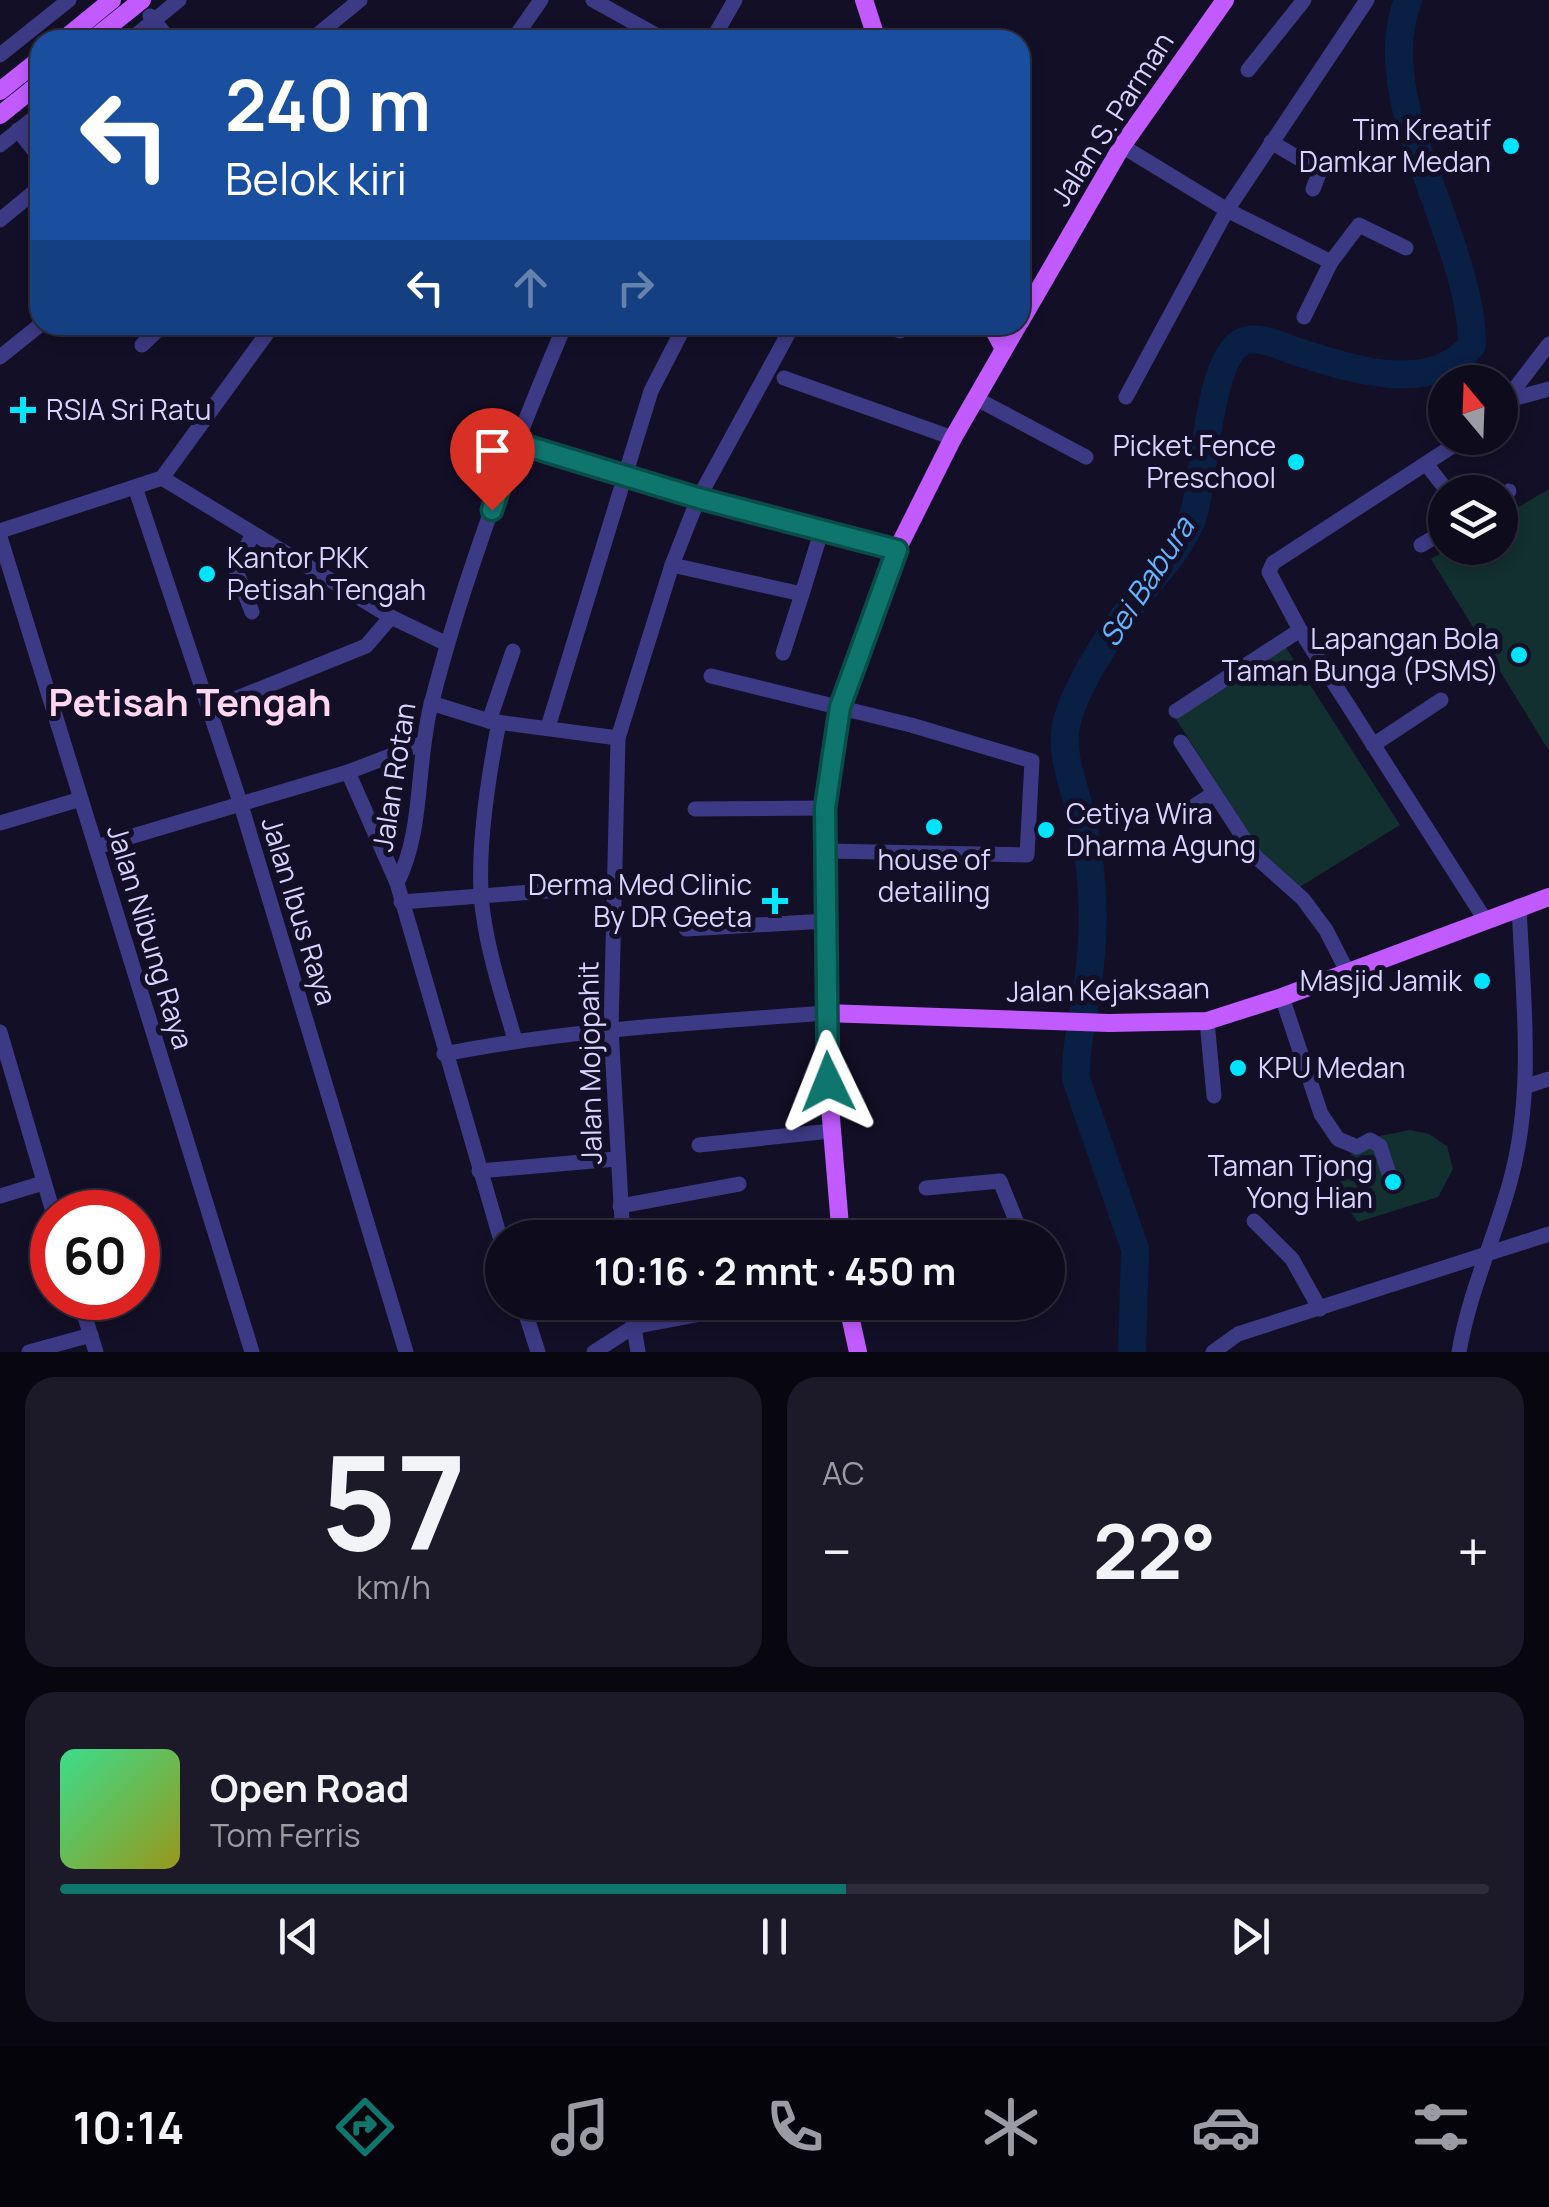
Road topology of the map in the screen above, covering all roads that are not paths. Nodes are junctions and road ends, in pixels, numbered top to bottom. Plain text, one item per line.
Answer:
1 (69, 0) edge
2 (112, 0) edge
3 (179, 0) edge
4 (360, 0) edge
5 (541, 0) edge
6 (593, 0) edge
7 (735, 0) edge
8 (864, 0) edge
9 (1225, 0) edge
10 (1304, 0) edge
11 (1367, 0) edge
12 (139, 1) edge
13 (154, 21) junction
14 (31, 30) edge
15 (75, 30) edge
16 (104, 30) edge
17 (143, 30) edge
18 (162, 30) edge
19 (323, 30) edge
20 (521, 30) edge
21 (647, 30) edge
22 (718, 30) edge
23 (874, 30) edge
24 (30, 31) edge
25 (0, 55) edge
26 (30, 66) edge
27 (1248, 70) dead end
28 (0, 91) edge
29 (30, 91) edge
30 (0, 115) edge
31 (30, 121) edge
32 (18, 130) junction
33 (1272, 142) junction
34 (0, 145) edge
35 (30, 145) edge
36 (1122, 146) junction
37 (1313, 189) dead end
38 (30, 195) edge
39 (1227, 210) junction
40 (0, 220) edge
41 (1406, 248) dead end
42 (1331, 262) junction
43 (1030, 305) edge
44 (1304, 317) dead end
45 (30, 332) edge
46 (152, 335) edge
47 (267, 335) edge
48 (561, 335) edge
49 (679, 335) edge
50 (788, 335) edge
51 (997, 335) edge
52 (1012, 335) edge
53 (1549, 344) edge
54 (142, 345) dead end
55 (1004, 349) junction
56 (0, 357) edge
57 (784, 378) dead end
58 (1518, 386) edge
59 (1549, 389) edge
60 (1126, 397) dead end
61 (975, 398) junction
62 (1518, 400) edge
63 (953, 438) junction
64 (514, 442) junction
65 (1441, 455) edge
66 (1086, 457) dead end
67 (1427, 465) junction
68 (1435, 475) edge
69 (623, 477) junction
70 (162, 478) junction
71 (135, 487) junction
72 (698, 498) junction
73 (822, 529) junction
74 (0, 534) edge
75 (252, 536) junction
76 (1428, 541) edge
77 (1421, 545) dead end
78 (897, 550) junction
79 (672, 565) junction
80 (802, 594) junction
81 (252, 612) dead end
82 (391, 617) junction
83 (1300, 630) junction
84 (447, 644) junction
85 (513, 650) dead end
86 (783, 653) dead end
87 (710, 676) dead end
88 (1441, 700) dead end
89 (431, 703) junction
90 (840, 707) junction
91 (210, 709) junction
92 (1176, 712) dead end
93 (494, 722) junction
94 (548, 727) junction
95 (618, 738) junction
96 (1181, 742) dead end
97 (421, 744) junction
98 (1374, 745) junction
99 (348, 772) junction
100 (1214, 793) junction
101 (81, 799) junction
102 (240, 805) junction
103 (825, 808) junction
104 (695, 809) dead end
105 (1176, 818) dead end
106 (0, 822) edge
107 (96, 847) junction
108 (826, 851) junction
109 (397, 884) junction
110 (612, 886) junction
111 (482, 894) junction
112 (1549, 896) edge
113 (401, 902) junction
114 (1519, 906) junction
115 (1484, 918) junction
116 (826, 921) junction
117 (686, 929) dead end
118 (1347, 971) junction
119 (1282, 997) junction
120 (826, 1013) junction
121 (1206, 1021) junction
122 (612, 1029) junction
123 (0, 1032) edge
124 (515, 1040) junction
125 (3, 1054) edge
126 (444, 1054) junction
127 (1549, 1080) edge
128 (1527, 1086) junction
129 (1214, 1096) dead end
130 (831, 1131) junction
131 (699, 1145) dead end
132 (616, 1159) junction
133 (479, 1171) junction
134 (1390, 1177) dead end
135 (44, 1183) junction
136 (739, 1184) dead end
137 (926, 1188) dead end
138 (46, 1190) edge
139 (0, 1196) edge
140 (620, 1206) junction
141 (494, 1220) edge
142 (622, 1220) edge
143 (839, 1220) edge
144 (1016, 1220) edge
145 (1254, 1222) dead end
146 (1549, 1234) edge
147 (1486, 1251) junction
148 (1320, 1309) junction
149 (86, 1320) edge
150 (528, 1320) edge
151 (632, 1320) edge
152 (669, 1320) edge
153 (851, 1320) edge
154 (633, 1327) junction
155 (90, 1335) junction
156 (1215, 1350) edge
157 (29, 1352) edge
158 (96, 1352) edge
159 (252, 1352) edge
160 (406, 1352) edge
161 (538, 1352) edge
162 (594, 1352) edge
163 (638, 1352) edge
164 (858, 1352) edge
165 (1459, 1352) edge

1 - 14 street
2 - 15 main road
3 - 13 street
4 - 19 street
5 - 20 street
6 - 21 street
7 - 22 street
8 - 23 main road
9 - 36 main road, Jalan S. Parman
10 - 27 street
11 - 33 street
12 - 13 street
12 - 16 main road
13 - 17 street
13 - 18 street
24 - 25 street
26 - 28 main road
29 - 30 main road
31 - 32 street
32 - 34 street
32 - 35 street
33 - 37 street
33 - 39 street
36 - 39 street
36 - 43 main road, Jalan S. Parman
38 - 40 street
39 - 42 street
39 - 60 street
41 - 42 street
42 - 44 street
45 - 56 street
46 - 54 street
47 - 70 street
48 - 64 street, Jalan Rotan
49 - 69 street
50 - 72 street, Jalan Mojopahit
51 - 55 main road
52 - 55 main road, Jalan S. Parman
53 - 58 street
55 - 61 main road, Jalan S. Parman
57 - 63 street
59 - 62 street
61 - 63 main road, Jalan S. Parman
61 - 66 street
63 - 78 main road, Jalan S. Parman
64 - 69 street
64 - 84 street, Jalan Rotan
65 - 67 street
67 - 68 street
67 - 83 street
69 - 72 street
69 - 94 street
70 - 71 street
70 - 75 street
71 - 74 street
71 - 91 street, Jalan Ibus Raya
72 - 73 street
72 - 79 street, Jalan Mojopahit
73 - 78 street
73 - 80 street
74 - 101 street, Jalan Nibung Raya
75 - 81 street
75 - 82 street
76 - 77 street
78 - 90 main road, Jalan S. Parman
79 - 80 street
79 - 95 street, Jalan Mojopahit
80 - 86 street
82 - 84 street
82 - 91 street
83 - 92 street
83 - 98 street
84 - 89 street, Jalan Rotan
85 - 93 street
87 - 90 street
88 - 98 street
89 - 93 street
89 - 97 street, Jalan Rotan
90 - 103 main road, Jalan S. Parman
90 - 108 street
91 - 102 street, Jalan Ibus Raya
93 - 94 street
93 - 111 street
94 - 95 street
95 - 110 street, Jalan Mojopahit
96 - 100 street
97 - 99 street
97 - 109 street, Jalan Rotan
98 - 115 street
99 - 102 street
99 - 109 street
100 - 105 street
100 - 118 street
101 - 106 street
101 - 107 street, Jalan Nibung Raya
102 - 107 street
102 - 160 street, Jalan Ibus Raya
103 - 104 street
103 - 108 main road, Jalan S. Parman
107 - 159 street, Jalan Nibung Raya
108 - 116 main road, Jalan S. Parman
109 - 113 street, Jalan Rotan
110 - 111 street
110 - 122 street, Jalan Mojopahit
111 - 113 street
111 - 124 street
112 - 114 main road, Jalan Kejaksaan
113 - 126 street, Jalan Rotan
114 - 115 main road, Jalan Kejaksaan
114 - 128 street
115 - 118 main road, Jalan Kejaksaan
116 - 117 street
116 - 120 main road, Jalan S. Parman
118 - 119 main road, Jalan Kejaksaan
119 - 121 main road, Jalan Kejaksaan
119 - 134 street
120 - 121 main road, Jalan Kejaksaan
120 - 122 street
120 - 130 main road, Jalan S. Parman
121 - 129 street
122 - 124 street
122 - 132 street, Jalan Mojopahit
123 - 125 street
124 - 126 street
125 - 135 street
126 - 133 street, Jalan Rotan
127 - 128 street
128 - 147 street
130 - 131 street
130 - 143 main road, Jalan S. Parman
132 - 133 street
132 - 140 street, Jalan Mojopahit
133 - 141 street, Jalan Rotan
135 - 138 street
135 - 139 street
136 - 140 street
137 - 144 street
140 - 142 street, Jalan Mojopahit
145 - 148 street
146 - 147 street
147 - 148 street
147 - 165 street
148 - 156 street
149 - 155 street
150 - 161 street
151 - 154 street
152 - 154 street
153 - 164 main road
154 - 162 street
154 - 163 street
155 - 157 street
155 - 158 street

